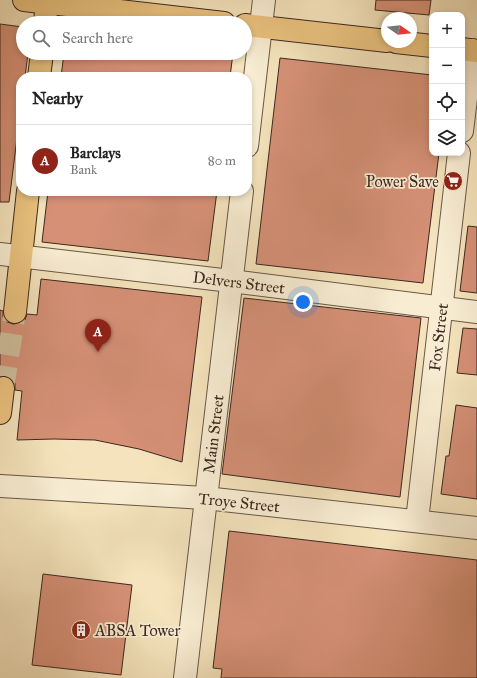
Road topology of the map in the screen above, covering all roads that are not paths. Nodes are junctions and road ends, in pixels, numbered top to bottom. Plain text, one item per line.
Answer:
1 (24, 0) edge
2 (264, 0) edge
3 (46, 9) edge
4 (135, 16) edge
5 (253, 26) edge
6 (381, 40) edge
7 (417, 44) edge
8 (252, 46) edge
9 (429, 46) edge
10 (470, 50) edge
11 (41, 60) edge
12 (251, 60) edge
13 (40, 72) edge
14 (251, 72) edge
15 (463, 120) edge
16 (459, 156) edge
17 (28, 196) edge
18 (241, 196) edge
19 (0, 254) edge
20 (22, 257) junction
21 (231, 281) junction
22 (441, 307) junction
23 (14, 312) tunnel mouth
24 (477, 312) edge
25 (3, 388) dead end
26 (0, 413) edge
27 (0, 486) edge
28 (205, 498) junction
29 (417, 521) junction
30 (477, 528) edge
31 (185, 678) edge

1 - 3 main road
2 - 5 street
3 - 4 main road
5 - 6 main road
5 - 8 street
7 - 9 main road
10 - 15 street
11 - 13 main road
12 - 14 street
16 - 22 street, Fox Street
17 - 20 main road
18 - 21 street, Main Street
19 - 20 street, Delvers Street
20 - 21 street, Delvers Street
20 - 23 main road
21 - 22 street, Delvers Street
21 - 28 street, Main Street
22 - 24 street, Delvers Street
22 - 29 street, Fox Street
25 - 26 main road
27 - 28 street, Troye Street
28 - 29 street, Troye Street
28 - 31 street, Main Street
29 - 30 street, Troye Street

